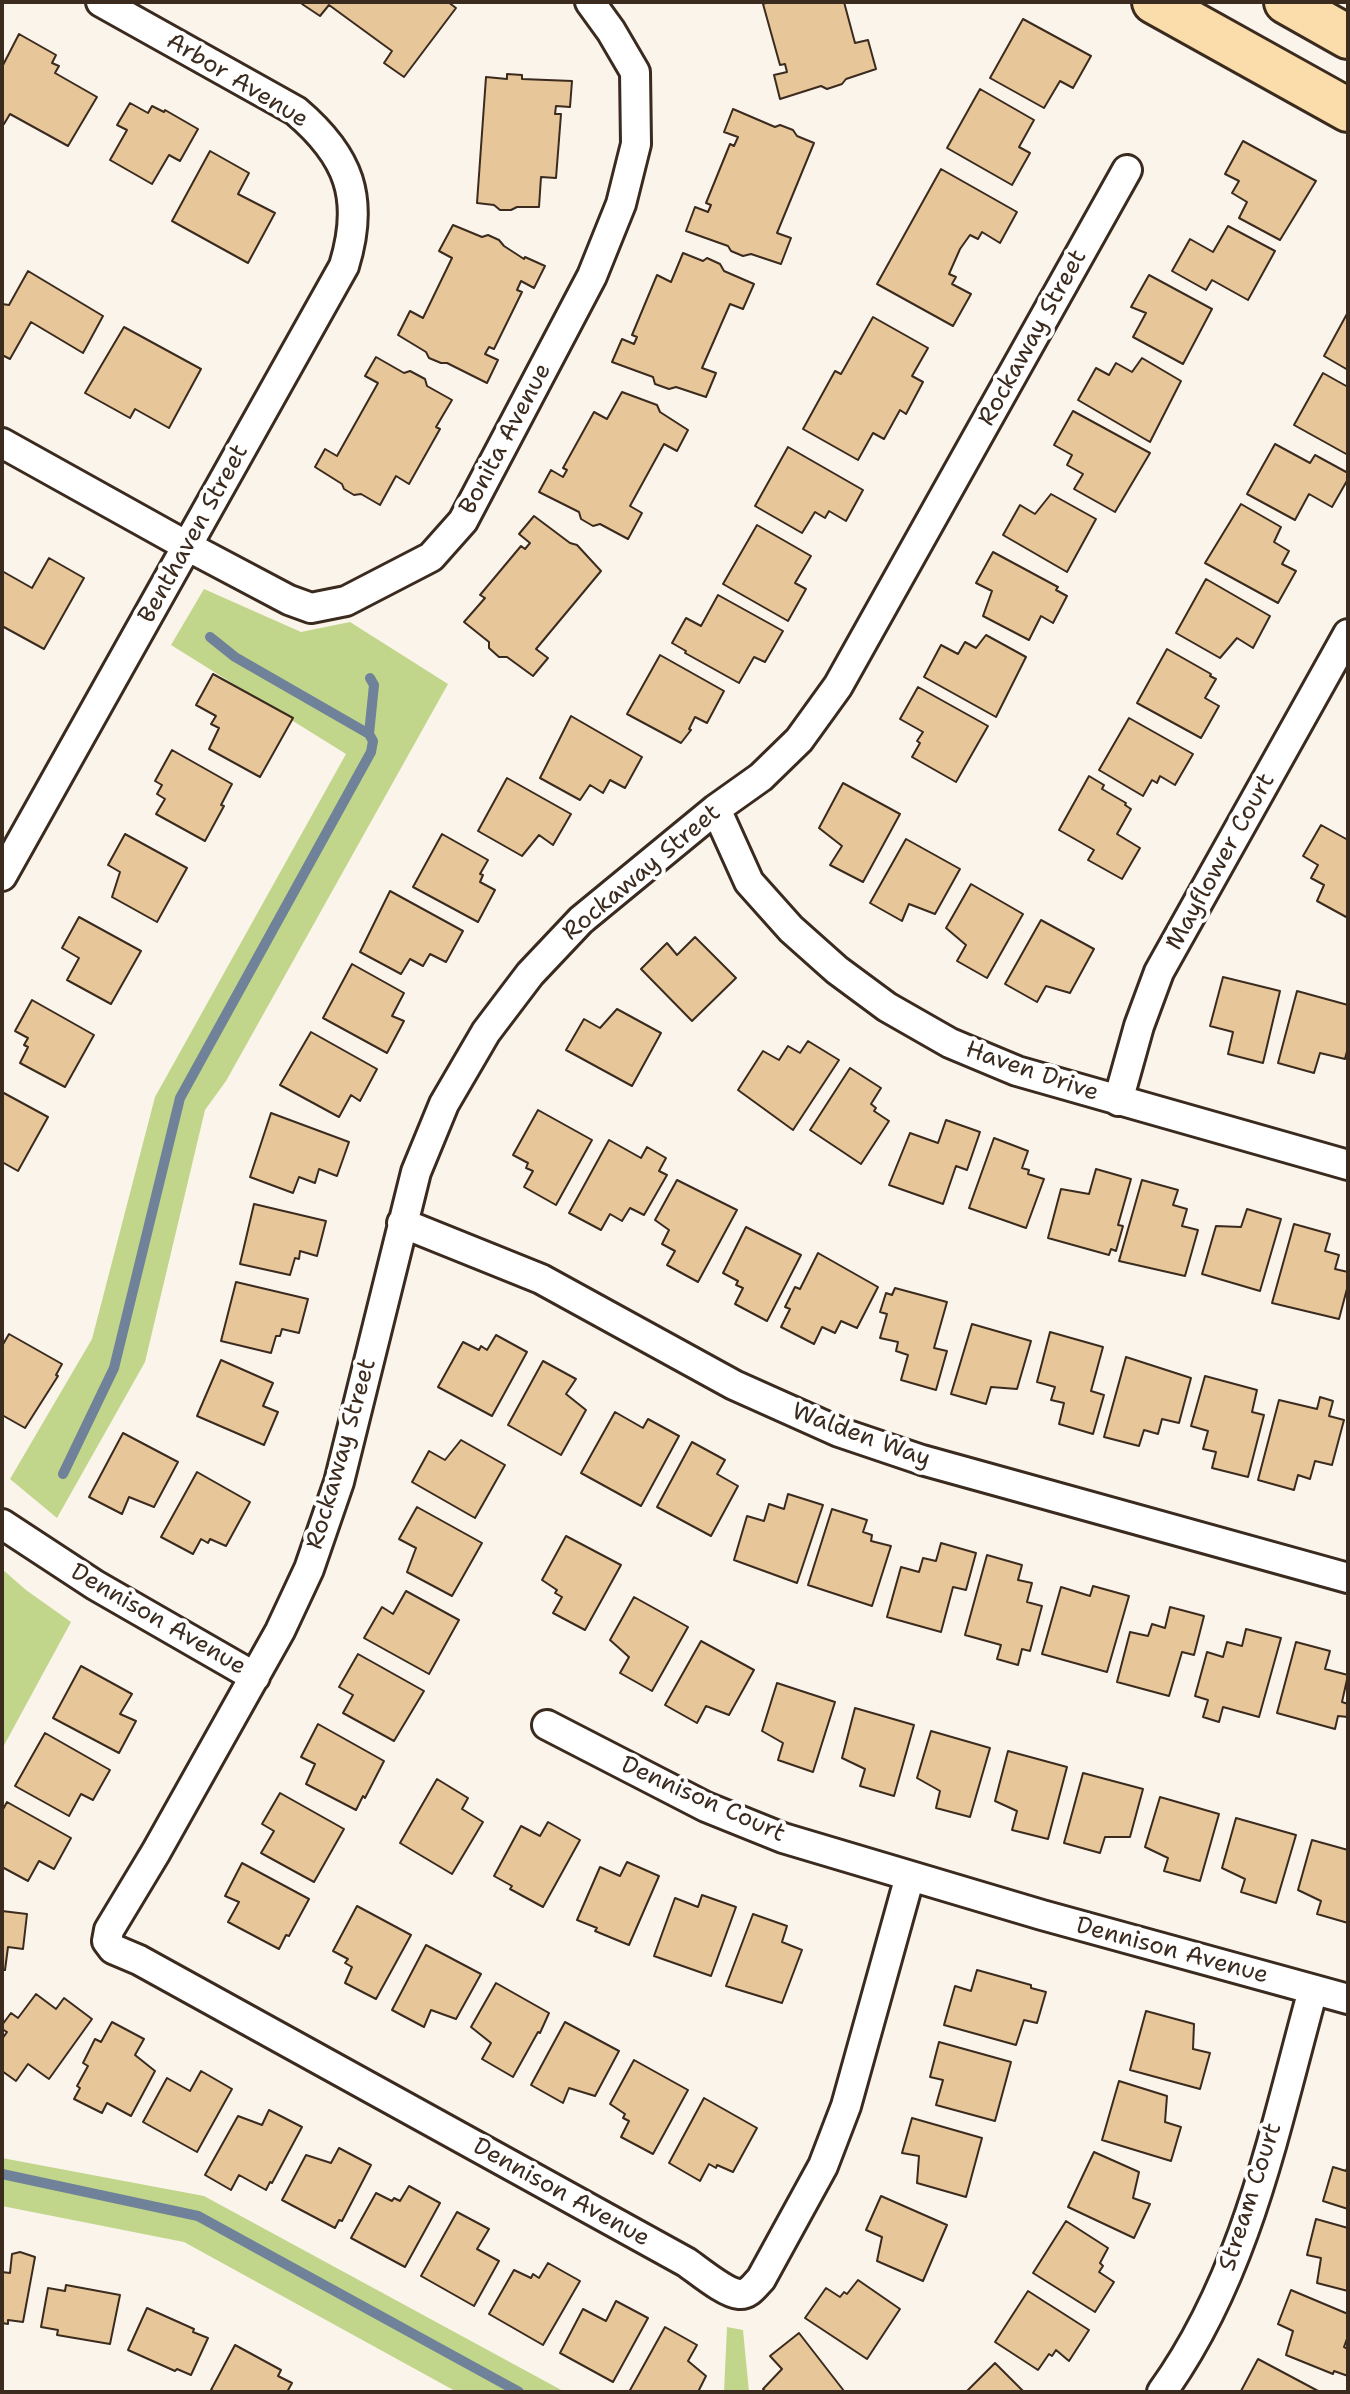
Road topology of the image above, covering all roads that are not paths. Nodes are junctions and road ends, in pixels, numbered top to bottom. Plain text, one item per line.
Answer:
1 (101, 2) edge
2 (590, 2) edge
3 (1154, 2) edge
4 (1286, 2) edge
5 (1348, 37) edge
6 (1348, 110) edge
7 (1127, 170) dead end
8 (349, 183) joint
9 (2, 443) edge
10 (187, 546) junction
11 (1348, 634) edge
12 (716, 809) junction
13 (2, 876) edge
14 (1118, 1101) junction
15 (1348, 1165) edge
16 (402, 1223) junction
17 (2, 1524) edge
18 (1348, 1578) edge
19 (255, 1677) junction
20 (547, 1725) dead end
21 (910, 1876) junction
22 (1313, 1990) junction
23 (1348, 1999) edge
24 (1162, 2392) edge

1 - 8 street, Arbor Avenue
2 - 10 street, Bonita Avenue
3 - 6 main road
4 - 5 main road
7 - 12 street, Rockaway Street
8 - 10 street, Benthaven Street
9 - 10 street, Bonita Avenue
10 - 13 street, Benthaven Street
11 - 14 street, Mayflower Court
12 - 14 street, Haven Drive
12 - 16 street, Rockaway Street
14 - 15 street, Haven Drive
16 - 18 street, Walden Way
16 - 19 street, Rockaway Street
17 - 19 street, Dennison Avenue
19 - 21 street, Dennison Avenue
20 - 21 street, Dennison Court
21 - 22 street, Dennison Avenue
22 - 23 street, Dennison Avenue
22 - 24 street, Stream Court

